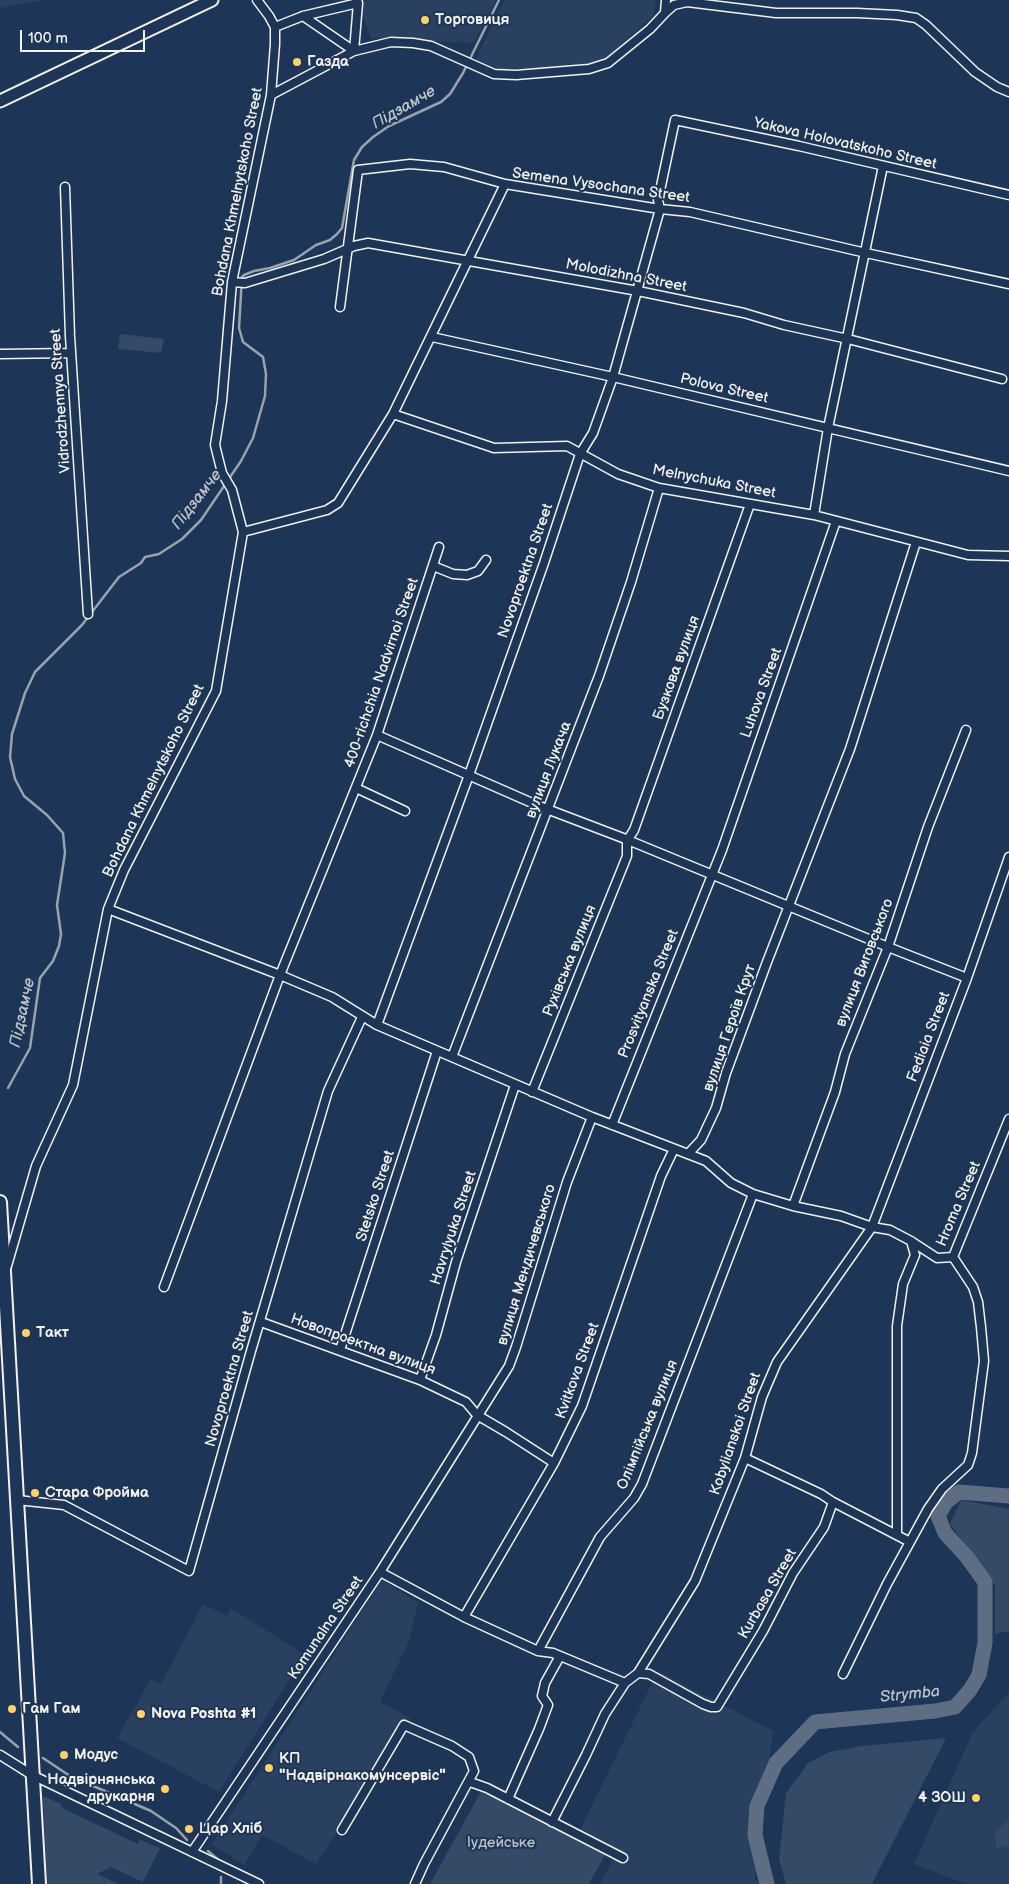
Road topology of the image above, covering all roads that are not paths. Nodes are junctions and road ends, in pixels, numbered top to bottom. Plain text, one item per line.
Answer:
1 (212, 0) edge
2 (257, 0) edge
3 (666, 0) edge
4 (665, 13) junction
5 (302, 16) junction
6 (275, 27) junction
7 (354, 51) junction
8 (1009, 92) edge
9 (271, 95) junction
10 (3, 98) edge
11 (675, 120) joint
12 (883, 166) junction
13 (505, 184) junction
14 (64, 186) dead end
15 (1009, 195) edge
16 (660, 209) junction
17 (348, 249) junction
18 (866, 253) junction
19 (468, 261) junction
20 (238, 283) junction
21 (1009, 284) edge
22 (638, 291) junction
23 (340, 308) dead end
24 (432, 337) junction
25 (848, 339) junction
26 (71, 353) junction
27 (0, 354) edge
28 (613, 377) junction
29 (1002, 378) dead end
30 (394, 414) junction
31 (828, 428) junction
32 (580, 454) junction
33 (1009, 470) edge
34 (659, 488) junction
35 (750, 504) junction
36 (814, 515) junction
37 (836, 521) junction
38 (243, 532) junction
39 (916, 542) junction
40 (439, 547) dead end
41 (1009, 556) edge
42 (486, 560) dead end
43 (433, 566) junction
44 (88, 614) dead end
45 (966, 730) dead end
46 (378, 735) junction
47 (469, 775) junction
48 (356, 788) junction
49 (548, 808) junction
50 (405, 811) dead end
51 (627, 841) junction
52 (1009, 857) edge
53 (712, 874) junction
54 (789, 906) junction
55 (108, 909) junction
56 (888, 947) junction
57 (280, 975) junction
58 (967, 978) junction
59 (362, 1017) junction
60 (377, 1025) junction
61 (437, 1051) junction
62 (452, 1057) junction
63 (515, 1085) junction
64 (532, 1092) junction
65 (592, 1117) junction
66 (1009, 1119) edge
67 (612, 1125) junction
68 (674, 1148) junction
69 (688, 1154) junction
70 (753, 1194) junction
71 (0, 1202) edge
72 (793, 1206) junction
73 (872, 1227) junction
74 (911, 1241) junction
75 (954, 1257) junction
76 (4, 1275) junction
77 (164, 1287) dead end
78 (261, 1322) junction
79 (340, 1350) junction
80 (420, 1380) junction
81 (477, 1415) junction
82 (745, 1458) junction
83 (554, 1463) junction
84 (17, 1500) junction
85 (833, 1502) junction
86 (897, 1535) junction
87 (910, 1542) junction
88 (380, 1572) junction
89 (464, 1617) junction
90 (538, 1651) junction
91 (560, 1656) junction
92 (638, 1673) junction
93 (843, 1674) dead end
94 (625, 1683) junction
95 (0, 1755) edge
96 (32, 1775) junction
97 (470, 1782) junction
98 (508, 1799) junction
99 (552, 1822) junction
100 (342, 1830) dead end
101 (192, 1852) junction
102 (623, 1858) dead end
103 (39, 1884) edge
104 (259, 1884) edge
105 (415, 1884) edge

1 - 10 main road
2 - 6 street
3 - 4 street
4 - 7 street
4 - 8 street
5 - 6 street
5 - 7 street
5 - 7 street
6 - 9 street, Bohdana Khmelnytskoho Street
7 - 9 street
9 - 20 street, Bohdana Khmelnytskoho Street
11 - 12 street, Yakova Holovatskoho Street
11 - 16 street, Novoproektna Street
12 - 15 street, Yakova Holovatskoho Street
12 - 18 street
13 - 16 street, Semena Vysochana Street
13 - 17 street
13 - 19 street, Semena Vysochana Street
14 - 26 street, Vidrodzhennya Street
16 - 18 street, Semena Vysochana Street
16 - 22 street, Novoproektna Street
17 - 19 street, Molodizhna Street
17 - 20 street, Molodizhna Street
17 - 23 street
18 - 21 street, Semena Vysochana Street
18 - 25 street
19 - 22 street, Molodizhna Street
19 - 24 street, Semena Vysochana Street
20 - 38 street, Bohdana Khmelnytskoho Street
22 - 25 street, Molodizhna Street
22 - 28 street, Novoproektna Street
24 - 28 street, Polova Street
24 - 30 street, Semena Vysochana Street
25 - 29 street, Molodizhna Street
25 - 31 street
26 - 27 street
26 - 44 street, Vidrodzhennya Street
28 - 31 street, Polova Street
28 - 32 street, Novoproektna Street
30 - 32 street, Melnychuka Street
30 - 38 street, Semena Vysochana Street
31 - 33 street, Polova Street
31 - 36 street
32 - 34 street, Melnychuka Street
32 - 47 street, Novoproektna Street
34 - 35 street, Melnychuka Street
34 - 49 street, вулиця Лукача
35 - 36 street, Melnychuka Street
35 - 51 street, Бузкова вулиця
36 - 37 street, Melnychuka Street
37 - 39 street, Melnychuka Street
37 - 53 street, Luhova Street
38 - 55 street, Bohdana Khmelnytskoho Street
39 - 41 street, Melnychuka Street
39 - 54 street, вулиця Героїв Крут
40 - 43 street, 400-richchia Nadvirnoi Street
42 - 43 street, 400-richchia Nadvirnoi Street
43 - 46 street, 400-richchia Nadvirnoi Street
45 - 56 street, вулиця Виговського
46 - 47 street
46 - 48 street, 400-richchia Nadvirnoi Street
47 - 49 street
47 - 60 street, Novoproektna Street
48 - 50 street, 400-richchia Nadvirnoi Street
48 - 57 street, 400-richchia Nadvirnoi Street
49 - 51 street
49 - 62 street, вулиця Лукача
51 - 53 street
51 - 64 street, Рухівська вулиця
52 - 58 street, Fediaia Street
53 - 54 street
53 - 67 street, Prosvityanska Street
54 - 56 street
54 - 69 street, вулиця Героїв Крут
55 - 57 street, Hroma Street
55 - 76 street, Bohdana Khmelnytskoho Street
56 - 58 street
56 - 72 street, вулиця Виговського
57 - 59 street, Hroma Street
57 - 77 street
58 - 73 street, Fediaia Street
59 - 60 street, Hroma Street
59 - 78 street, Novoproektna Street
60 - 61 street, Hroma Street
61 - 62 street, Hroma Street
61 - 79 street, Stetsko Street
62 - 63 street, Hroma Street
63 - 64 street, Hroma Street
63 - 80 street, Havrylyuka Street
64 - 65 street, Hroma Street
65 - 67 street, Hroma Street
65 - 81 street, вулиця Мендичевського
66 - 75 street, Hroma Street
67 - 68 street, Hroma Street
68 - 69 street, Hroma Street
68 - 83 street, Kvitkova Street
69 - 70 street, Hroma Street
70 - 72 street, Hroma Street
70 - 90 street, Олімпійська вулиця
71 - 76 main road
72 - 73 street, Hroma Street
73 - 74 street, Hroma Street
73 - 82 street, Kobylianskoi Street
74 - 75 street, Hroma Street
74 - 86 street
75 - 87 street
76 - 84 main road
78 - 79 street, Новопроектна вулиця
78 - 84 street, Novoproektna Street
79 - 80 street, Новопроектна вулиця
80 - 81 street, Новопроектна вулиця
81 - 83 street, Новопроектна вулиця
81 - 88 street, Komunalna Street
82 - 85 street
82 - 92 street, Kobylianskoi Street
83 - 89 street, Kvitkova Street
84 - 96 main road
85 - 86 street
85 - 92 street, Kurbasa Street
86 - 87 street
87 - 93 street
88 - 89 street
88 - 101 street, Komunalna Street
89 - 90 street
90 - 91 street
91 - 94 street
91 - 98 street
92 - 94 street, Kobylianskoi Street
94 - 99 street, Kobylianskoi Street
95 - 96 street
96 - 101 street
96 - 103 main road
97 - 98 street
97 - 100 street
97 - 105 street
98 - 99 street
99 - 102 street
101 - 104 street

